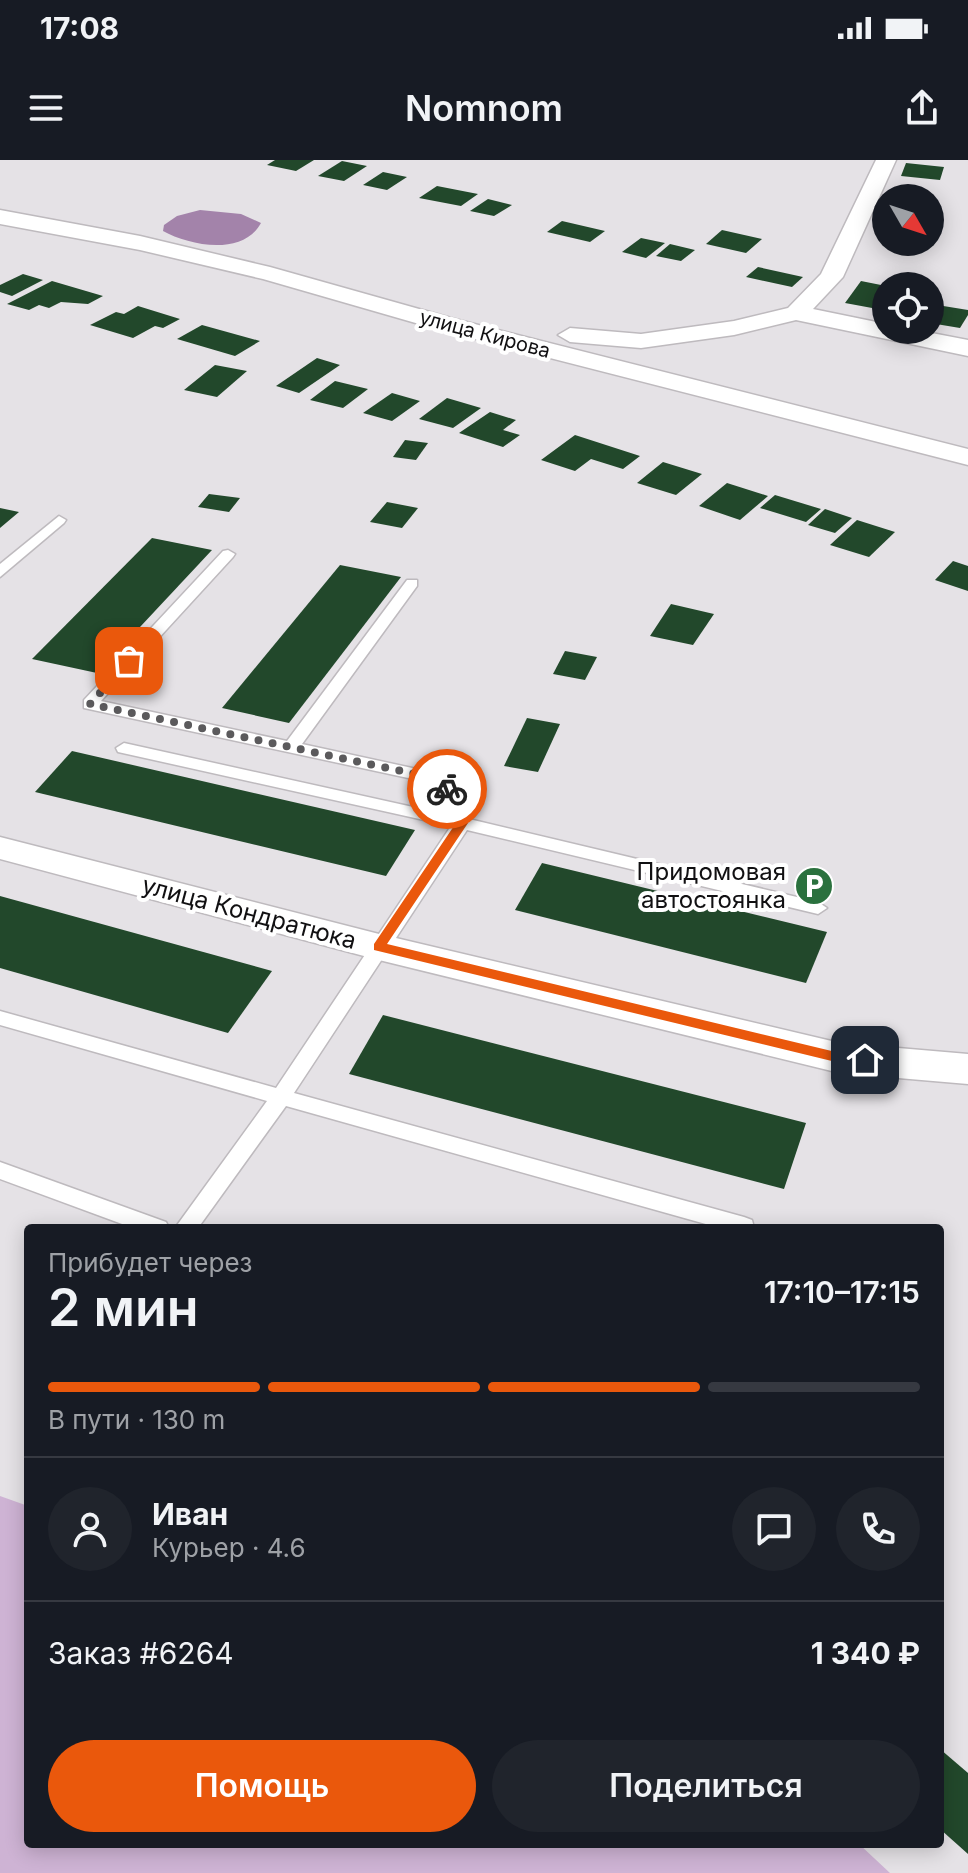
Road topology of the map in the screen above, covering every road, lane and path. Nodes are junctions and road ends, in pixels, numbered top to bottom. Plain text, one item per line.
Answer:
1 (886, 160) edge
2 (0, 217) edge
3 (796, 313) junction
4 (442, 323) junction
5 (968, 348) edge
6 (968, 457) edge
7 (59, 520) dead end
8 (228, 554) dead end
9 (0, 572) edge
10 (412, 583) dead end
11 (291, 747) junction
12 (124, 748) dead end
13 (462, 823) junction
14 (0, 848) edge
15 (818, 908) dead end
16 (379, 947) junction
17 (0, 1018) edge
18 (968, 1069) edge
19 (281, 1097) junction
20 (0, 1170) edge
21 (147, 1224) edge
22 (189, 1224) edge
23 (737, 1224) edge

1 - 3 street
2 - 4 street, улица Кирова
3 - 4 street
3 - 5 street
4 - 6 street, улица Кирова
7 - 9 lane
8 - 11 lane
10 - 11 lane
11 - 13 lane
12 - 13 lane
13 - 15 lane
13 - 16 lane
14 - 16 street, улица Кондратюка
16 - 18 street, улица Кондратюка
16 - 19 lane
17 - 19 lane
19 - 22 lane
19 - 23 lane
20 - 21 lane

